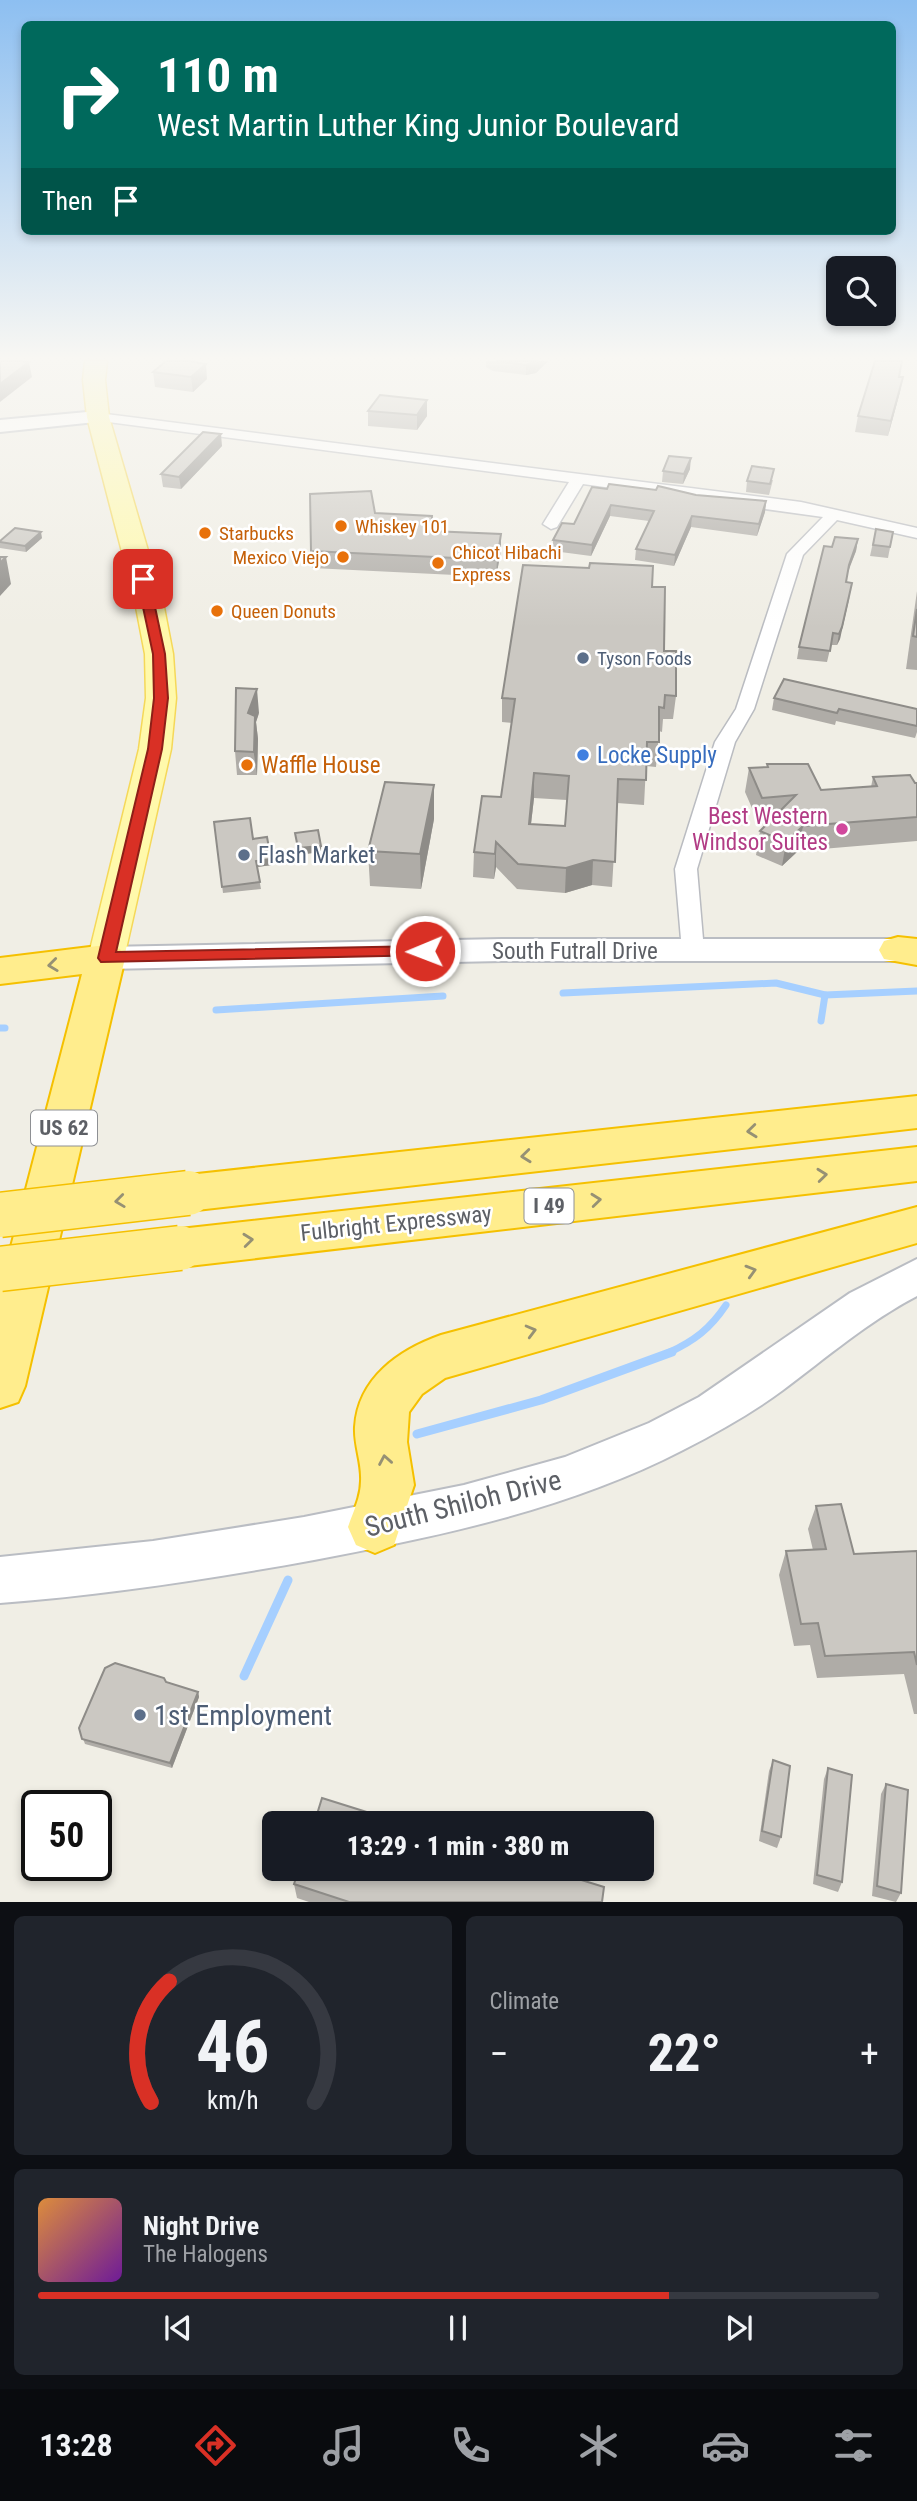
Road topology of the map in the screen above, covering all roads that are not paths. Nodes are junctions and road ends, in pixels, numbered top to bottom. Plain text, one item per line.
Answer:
1 (107, 450) edge
2 (352, 450) edge
3 (578, 479) junction
4 (835, 513) junction
5 (551, 524) dead end
6 (917, 533) edge
7 (693, 951) junction
8 (908, 951) edge
9 (106, 958) junction
10 (0, 971) edge
11 (917, 1112) edge
12 (917, 1164) edge
13 (0, 1214) edge
14 (917, 1225) edge
15 (0, 1269) edge
16 (917, 1276) edge
17 (0, 1386) edge
18 (375, 1527) junction
19 (0, 1580) edge

1 - 9 main road
2 - 3 street
3 - 4 street
3 - 5 street
4 - 6 street
4 - 7 street
7 - 8 main road, South Futrall Drive
7 - 9 main road, South Futrall Drive
9 -> 10 highway, South Futrall Drive
9 - 17 highway, US 62
11 -> 13 highway, I 49, bridge
15 -> 12 highway, Fulbright Expressway / I 49, bridge
18 -> 14 highway
16 - 18 main road, South Shiloh Drive
18 - 19 main road, South Shiloh Drive

